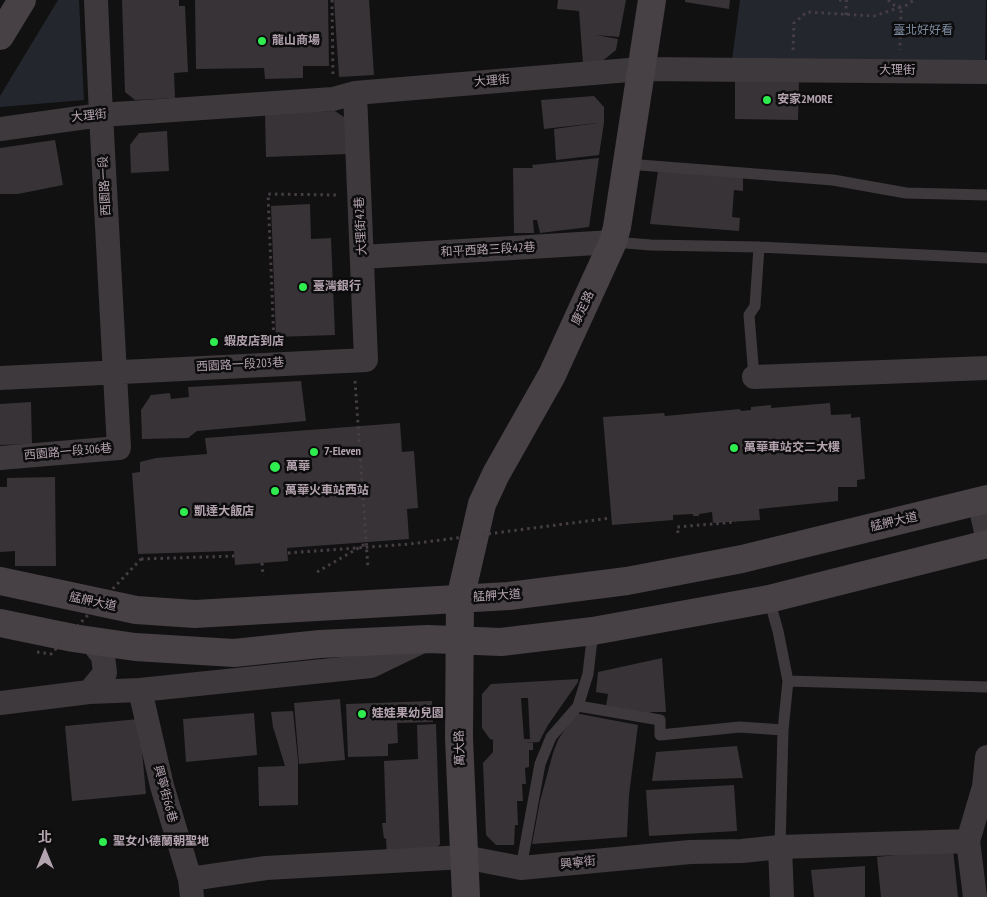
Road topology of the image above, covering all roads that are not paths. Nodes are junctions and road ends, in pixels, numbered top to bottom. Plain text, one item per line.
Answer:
1 (22, 0) edge
2 (96, 0) edge
3 (652, 0) edge
4 (0, 36) edge
5 (641, 69) junction
6 (987, 72) edge
7 (344, 96) junction
8 (101, 114) junction
9 (0, 129) edge
10 (626, 164) junction
11 (987, 195) edge
12 (613, 242) junction
13 (759, 247) junction
14 (362, 258) junction
15 (987, 258) edge
16 (360, 360) joint
17 (987, 368) edge
18 (115, 372) junction
19 (754, 377) joint
20 (0, 378) edge
21 (0, 458) edge
22 (983, 500) edge
23 (987, 536) edge
24 (987, 544) edge
25 (0, 581) edge
26 (460, 599) junction
27 (769, 599) junction
28 (0, 623) edge
29 (593, 631) junction
30 (428, 639) junction
31 (91, 641) junction
32 (460, 641) junction
33 (788, 681) junction
34 (987, 688) edge
35 (140, 690) junction
36 (89, 692) junction
37 (0, 703) edge
38 (578, 706) junction
39 (783, 730) junction
40 (987, 756) edge
41 (985, 788) edge
42 (968, 841) junction
43 (780, 847) junction
44 (464, 857) junction
45 (521, 868) junction
46 (191, 888) edge
47 (466, 897) edge
48 (782, 897) edge
49 (975, 897) edge

1 - 4 main road
2 - 8 street, 西園路一段
3 - 5 main road, 康定路
5 - 6 street, 大理街
5 - 7 street, 大理街
5 - 10 main road, 康定路
7 - 8 street, 大理街
7 - 14 street, 大理街42巷
8 - 9 street, 大理街
8 - 18 street, 西園路一段
10 - 11 lane
10 - 12 main road, 康定路
12 - 13 lane
12 - 14 street, 和平西路三段42巷
12 - 26 main road, 康定路
13 - 15 lane
13 - 19 lane
14 - 16 street, 大理街42巷
16 - 18 street, 西園路一段203巷
17 - 19 street
18 - 20 street, 西園路一段203巷
18 - 21 street, 西園路一段306巷
22 - 23 street
22 - 26 main road, 艋舺大道
24 - 27 main road
25 - 26 main road, 艋舺大道
26 - 32 main road, 萬大路
27 - 29 main road
27 - 33 lane
28 - 31 main road
29 - 32 main road
29 - 38 lane
30 - 31 main road
30 - 32 main road
30 - 35 street
31 - 36 street
32 - 44 main road, 萬大路
33 - 34 lane
33 - 39 lane
35 - 36 street
35 - 46 street, 興寧街66巷
36 - 37 street
38 - 39 lane
38 - 45 lane
39 - 43 lane
40 - 41 street
41 - 42 street
42 - 43 street, 興寧街
42 - 49 street
43 - 45 street, 興寧街
43 - 48 street
44 - 45 street, 興寧街
44 - 46 street, 興寧街
44 - 47 main road, 萬大路

